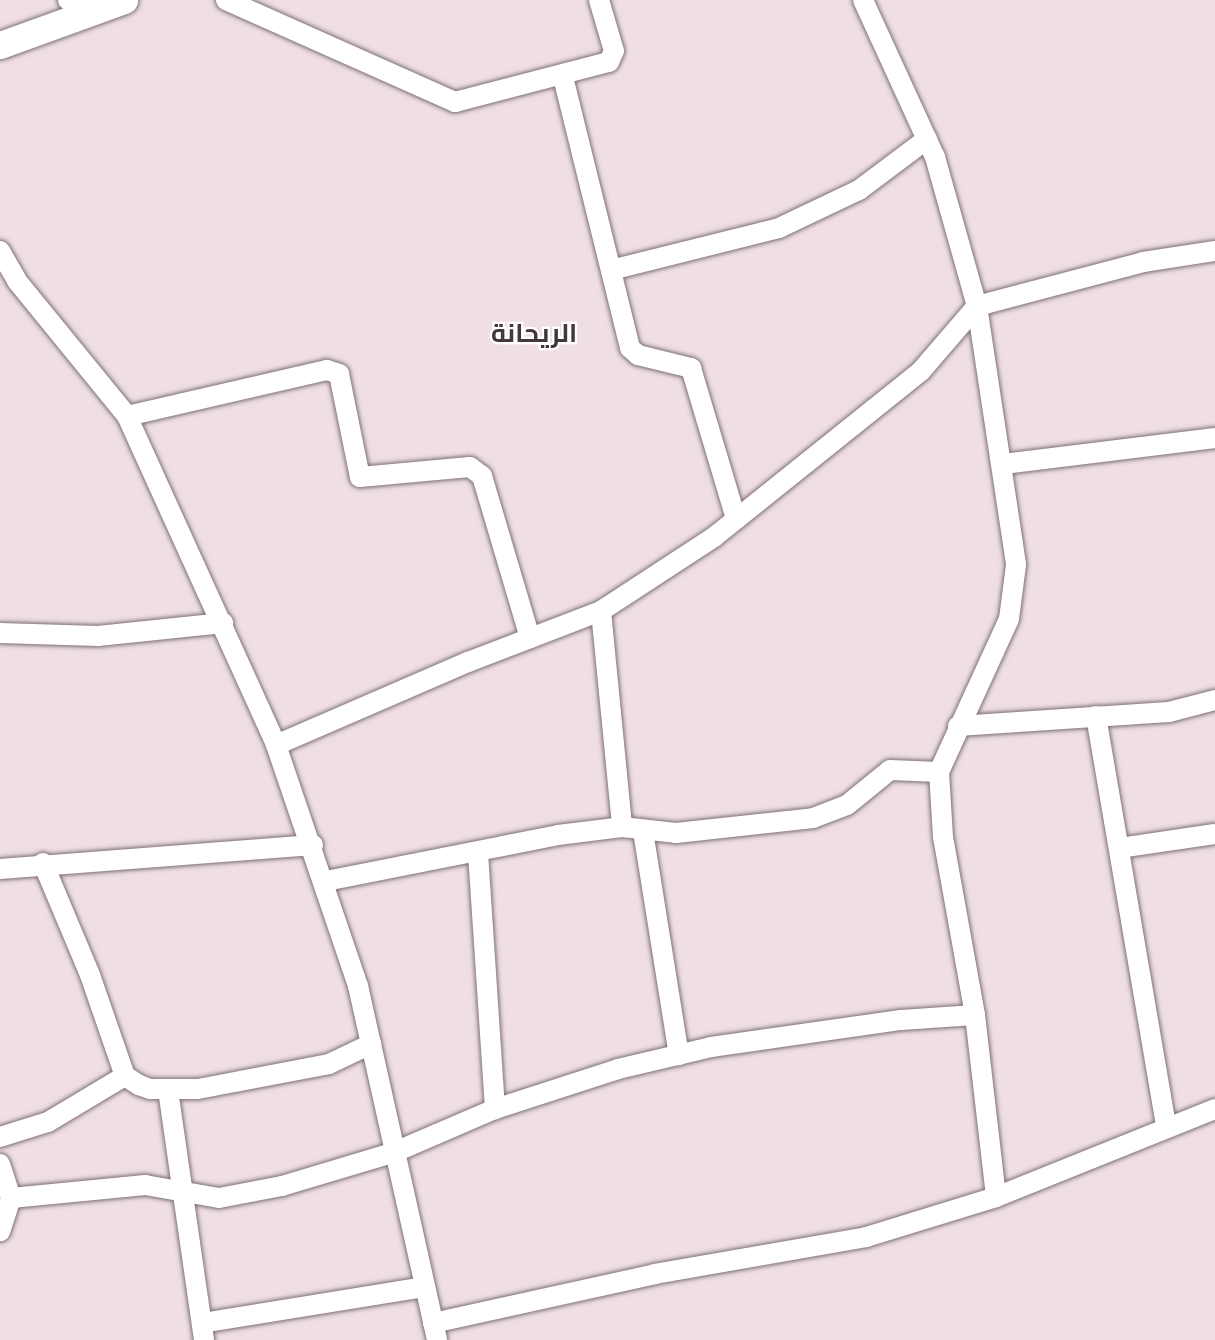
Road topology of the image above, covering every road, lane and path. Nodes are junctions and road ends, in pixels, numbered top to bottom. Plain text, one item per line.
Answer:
1 (124, 0) edge
2 (226, 0) edge
3 (598, 0) edge
4 (863, 0) edge
5 (75, 3) edge
6 (0, 45) edge
7 (563, 77) junction
8 (927, 139) junction
9 (0, 251) edge
10 (1215, 251) edge
11 (611, 270) junction
12 (977, 306) junction
13 (127, 416) junction
14 (1215, 438) edge
15 (1003, 464) junction
16 (736, 519) junction
17 (601, 611) junction
18 (224, 622) junction
19 (0, 633) edge
20 (530, 638) junction
21 (1215, 700) edge
22 (1096, 716) junction
23 (958, 726) junction
24 (276, 746) junction
25 (939, 772) junction
26 (622, 827) junction
27 (643, 831) junction
28 (1215, 834) edge
29 (312, 845) junction
30 (1120, 848) junction
31 (478, 853) junction
32 (43, 863) junction
33 (0, 869) edge
34 (326, 882) junction
35 (975, 1015) junction
36 (371, 1044) junction
37 (679, 1055) junction
38 (125, 1076) junction
39 (168, 1090) junction
40 (495, 1109) junction
41 (1215, 1109) edge
42 (1166, 1127) junction
43 (0, 1137) edge
44 (395, 1152) junction
45 (0, 1164) edge
46 (185, 1192) junction
47 (996, 1197) junction
48 (11, 1198) junction
49 (0, 1231) edge
50 (425, 1287) junction
51 (435, 1331) edge
52 (203, 1332) edge

1 - 5 street
2 - 7 street
3 - 7 street
4 - 8 street
5 - 6 street
7 - 11 street
8 - 11 street
8 - 12 street
9 - 13 street
10 - 12 street
11 - 16 street
12 - 15 street
12 - 16 street
13 - 18 street
13 - 20 street
14 - 15 street
15 - 23 street
16 - 17 street
17 - 20 street
17 - 26 street
18 - 19 street
18 - 24 street
20 - 24 street
21 - 22 street
22 - 23 street
22 - 30 street
23 - 25 street
24 - 29 street
25 - 27 street
25 - 35 street
26 - 27 street
26 - 31 street
27 - 37 street
28 - 30 street
29 - 32 street
29 - 34 street
30 - 42 street
31 - 34 street
31 - 40 street
32 - 33 street
32 - 38 street
34 - 36 street
35 - 37 street
35 - 47 street
36 - 39 street
36 - 44 street
37 - 40 street
38 - 39 street
38 - 43 street
39 - 46 street
40 - 44 street
41 - 42 street
42 - 47 street
44 - 46 street
44 - 50 street
45 - 48 street
46 - 48 street
46 - 52 street
47 - 51 street
48 - 49 street
50 - 51 street
50 - 52 street

